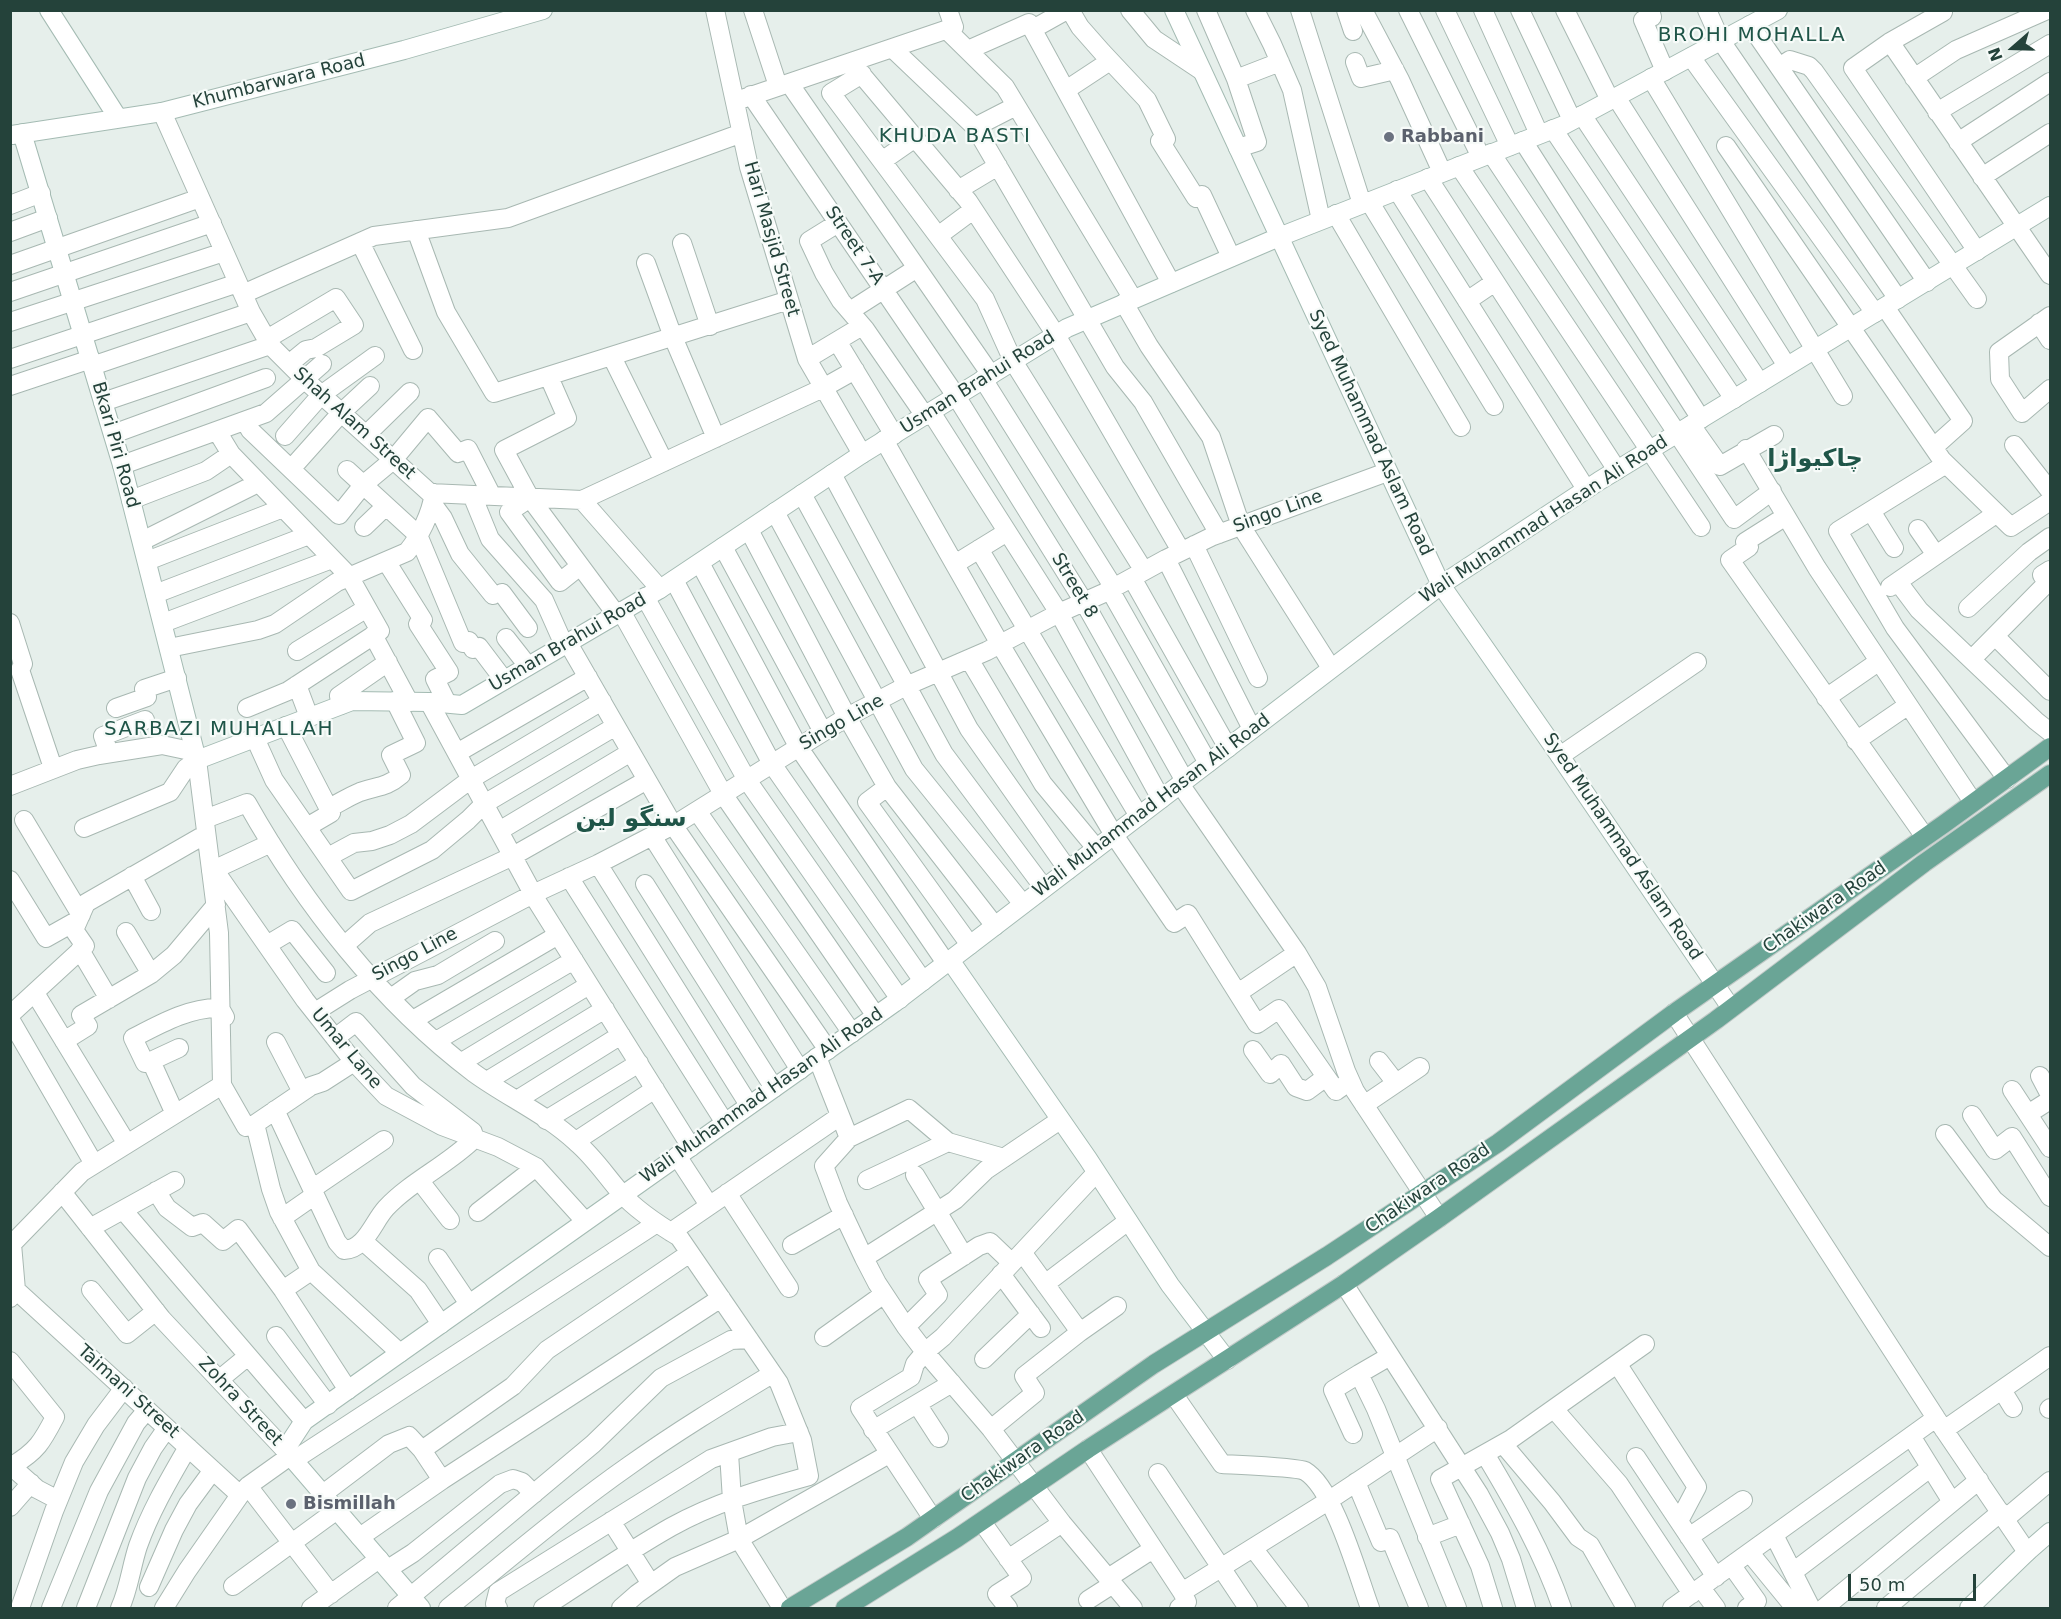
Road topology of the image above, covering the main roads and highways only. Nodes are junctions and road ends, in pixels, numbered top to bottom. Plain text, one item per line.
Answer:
1 (2050, 747) edge
2 (2050, 774) edge
3 (790, 1608) edge
4 (845, 1608) edge

1 - 3 main road, Chakiwara Road
2 - 4 main road, Chakiwara Road

